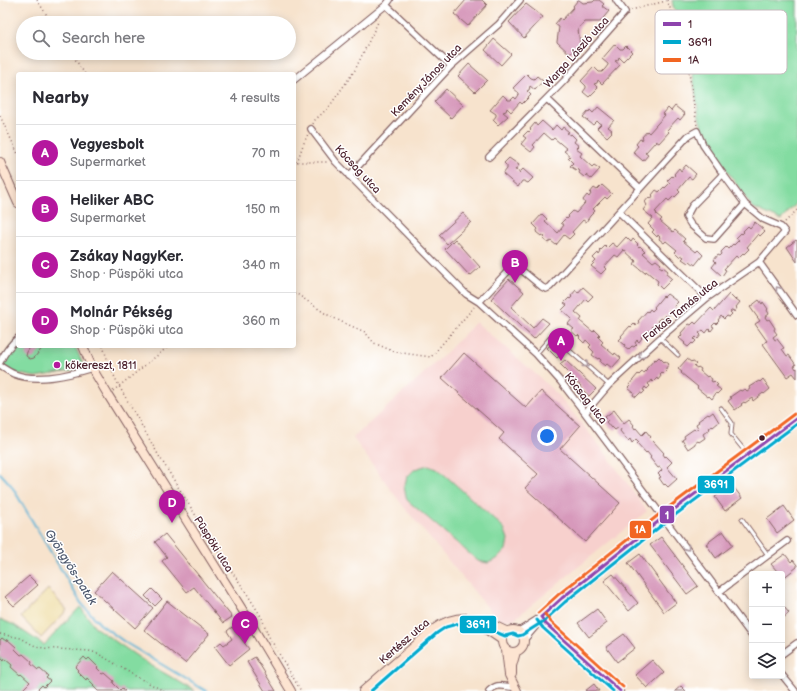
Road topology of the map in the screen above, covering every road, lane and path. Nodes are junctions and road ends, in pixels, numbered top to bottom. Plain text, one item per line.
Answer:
1 (37, 0) edge
2 (390, 0) edge
3 (520, 0) edge
4 (616, 0) edge
5 (666, 0) edge
6 (386, 5) junction
7 (670, 10) edge
8 (625, 12) junction
9 (47, 16) edge
10 (380, 17) dead end
11 (76, 60) edge
12 (451, 66) junction
13 (84, 72) edge
14 (689, 74) edge
15 (296, 78) edge
16 (547, 99) junction
17 (0, 116) edge
18 (311, 129) junction
19 (697, 131) junction
20 (16, 150) edge
21 (489, 158) dead end
22 (0, 162) edge
23 (297, 162) joint
24 (336, 162) junction
25 (722, 174) junction
26 (349, 176) junction
27 (640, 188) junction
28 (16, 198) edge
29 (745, 204) junction
30 (797, 210) edge
31 (619, 212) junction
32 (781, 227) junction
33 (759, 262) junction
34 (296, 294) edge
35 (707, 298) junction
36 (479, 302) junction
37 (797, 315) edge
38 (660, 338) junction
39 (16, 340) edge
40 (84, 348) edge
41 (104, 348) edge
42 (166, 348) edge
43 (536, 354) junction
44 (678, 355) dead end
45 (0, 362) edge
46 (0, 366) edge
47 (92, 368) junction
48 (610, 385) junction
49 (119, 386) junction
50 (108, 395) junction
51 (722, 408) dead end
52 (586, 413) junction
53 (797, 418) edge
54 (748, 455) junction
55 (664, 517) junction
56 (742, 519) dead end
57 (787, 541) dead end
58 (768, 555) junction
59 (719, 592) junction
60 (466, 618) junction
61 (541, 618) junction
62 (506, 631) junction
63 (519, 631) junction
64 (749, 632) edge
65 (0, 634) edge
66 (502, 640) junction
67 (524, 640) junction
68 (797, 643) edge
69 (506, 650) junction
70 (516, 652) junction
71 (785, 652) edge
72 (785, 679) edge
73 (514, 686) edge
74 (164, 691) edge
75 (291, 691) edge
76 (301, 691) edge
77 (363, 691) edge
78 (489, 691) edge
79 (620, 691) edge
80 (795, 691) edge

1 - 9 path
2 - 6 street
3 - 12 street, Kemény János utca
4 - 8 street
5 - 7 path
5 - 8 path
6 - 12 street
6 - 15 street
8 - 16 street, Warga László utca
10 - 18 path
11 - 13 path
12 - 26 street, Kemény János utca
14 - 19 path
16 - 21 street, Warga László utca
16 - 27 street, Warga László utca
17 - 20 path
18 - 23 path
18 - 24 street, Kócsag utca
19 - 25 street
19 - 27 street
22 - 28 street
23 - 24 path
24 - 26 street, Kócsag utca
25 - 29 street
25 - 29 street
26 - 36 street, Kócsag utca
27 - 31 street
29 - 32 street
30 - 32 path
31 - 35 street
31 - 36 street
32 - 33 street, Farkas Tamás utca
33 - 35 street, Farkas Tamás utca
37 -> 33 street
34 - 36 path
35 - 38 street, Farkas Tamás utca
36 - 43 street, Kócsag utca
38 - 44 lane
38 -> 48 street, Farkas Tamás utca
39 - 45 street
40 - 47 street, Püspöki utca
41 - 49 path
42 - 49 path
43 -> 48 lane
43 - 52 street, Kócsag utca
46 - 47 street
47 - 50 street, Püspöki utca
48 - 52 street, Farkas Tamás utca
49 - 50 path
49 - 76 path
50 - 75 street, Püspöki utca
51 - 54 lane
52 - 55 street, Kócsag utca
53 - 54 street
54 - 55 street
55 -> 59 street, Kócsag utca
55 - 61 street
56 - 58 lane
57 - 58 street
58 - 59 street
59 - 64 street, Kócsag utca
60 - 62 street, Kertész utca
60 - 66 street
60 - 77 street, Kertész utca
61 - 63 street
61 - 67 street
61 - 79 street
62 - 63 street
62 - 66 street
63 - 67 street
65 - 74 path
66 - 69 street
67 - 70 street
68 - 71 street
69 - 70 street
69 - 73 street
70 - 73 street
72 - 80 street
73 - 78 street

